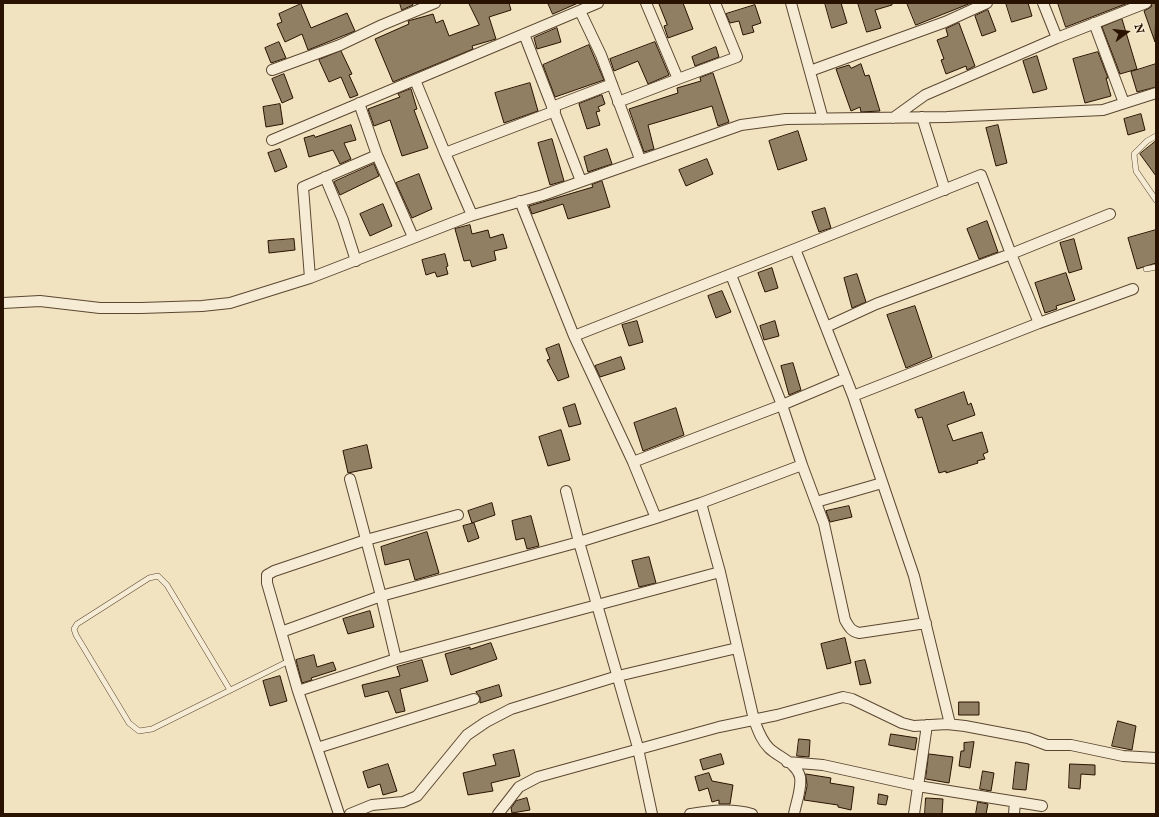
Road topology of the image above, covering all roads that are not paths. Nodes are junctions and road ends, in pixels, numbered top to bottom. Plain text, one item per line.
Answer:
1 (435, 3) edge
2 (598, 3) edge
3 (646, 3) edge
4 (714, 3) edge
5 (791, 3) edge
6 (987, 3) edge
7 (1043, 3) edge
8 (1146, 3) edge
9 (580, 11) junction
10 (1094, 23) junction
11 (524, 34) junction
12 (1057, 38) junction
13 (272, 70) dead end
14 (810, 71) junction
15 (678, 79) junction
16 (414, 80) junction
17 (612, 84) junction
18 (1156, 93) edge
19 (618, 102) junction
20 (359, 103) junction
21 (1124, 103) junction
22 (554, 109) junction
23 (922, 117) junction
24 (893, 118) junction
25 (823, 119) junction
26 (1156, 136) edge
27 (272, 140) dead end
28 (445, 153) junction
29 (378, 155) junction
30 (640, 159) junction
31 (325, 177) junction
32 (581, 180) junction
33 (945, 190) junction
34 (1156, 200) edge
35 (520, 201) junction
36 (1110, 214) dead end
37 (472, 215) junction
38 (413, 237) junction
39 (795, 249) junction
40 (1011, 254) junction
41 (356, 260) junction
42 (1156, 267) edge
43 (1146, 269) dead end
44 (731, 275) junction
45 (310, 278) junction
46 (1133, 289) dead end
47 (3, 303) edge
48 (1039, 323) junction
49 (826, 327) junction
50 (574, 336) junction
51 (846, 378) junction
52 (853, 396) junction
53 (782, 405) junction
54 (633, 462) junction
55 (802, 465) junction
56 (350, 479) dead end
57 (882, 483) junction
58 (566, 491) dead end
59 (816, 502) junction
60 (701, 503) junction
61 (458, 515) dead end
62 (656, 518) junction
63 (366, 540) junction
64 (579, 542) junction
65 (720, 572) junction
66 (381, 596) junction
67 (598, 604) junction
68 (926, 623) junction
69 (281, 632) junction
70 (737, 648) junction
71 (396, 659) junction
72 (289, 662) junction
73 (618, 676) junction
74 (230, 690) junction
75 (298, 691) junction
76 (474, 699) dead end
77 (754, 720) junction
78 (950, 724) junction
79 (927, 725) junction
80 (317, 748) junction
81 (638, 748) junction
82 (1156, 758) edge
83 (786, 762) junction
84 (918, 786) junction
85 (1015, 802) junction
86 (1042, 806) dead end
87 (339, 814) edge
88 (350, 814) edge
89 (498, 814) edge
90 (652, 814) edge
91 (690, 814) edge
92 (752, 814) edge
93 (794, 814) edge
94 (914, 814) edge
95 (1014, 814) edge

1 - 13 street
2 - 9 street
3 - 15 street
4 - 15 street
5 - 14 street
6 - 14 street
7 - 12 street
8 - 10 street
9 - 11 street
9 - 17 street
10 - 12 street
10 - 21 street
11 - 16 street
11 - 22 street
12 - 24 street
14 - 25 street
15 - 19 street
16 - 20 street
16 - 28 street
17 - 19 street
17 - 22 street
18 - 21 street
19 - 30 street
20 - 27 street
20 - 29 street
21 - 23 street
22 - 28 street
22 - 32 street
23 - 24 street
23 - 33 street
24 - 25 street
25 - 30 street
26 - 34 lane
28 - 37 street
29 - 31 street
29 - 38 street
30 - 32 street
31 - 41 street
31 - 45 street
32 - 35 street
33 - 39 street
33 - 40 street
35 - 37 street
35 - 50 street
36 - 40 street
37 - 38 street
38 - 41 street
39 - 44 street
39 - 49 street
40 - 48 street
40 - 49 street
41 - 45 street
42 - 43 lane
44 - 50 street
44 - 53 street
45 - 47 street
46 - 48 street
48 - 52 street
49 - 51 street
50 - 54 street
51 - 52 street
51 - 53 street
52 - 57 street
53 - 54 street
53 - 55 street
54 - 62 street
55 - 59 street
55 - 60 street
56 - 63 street
57 - 59 street
57 - 68 street
58 - 64 street
59 - 68 street
60 - 62 street
60 - 65 street
61 - 63 street
62 - 64 street
63 - 66 street
63 - 69 street
64 - 66 street
64 - 67 street
65 - 67 street
65 - 70 street
66 - 69 street
66 - 71 street
67 - 71 street
67 - 73 street
68 - 78 street
69 - 72 street
70 - 73 street
70 - 77 street
71 - 75 street
72 - 74 lane
72 - 75 street
73 - 81 street
73 - 88 street
74 - 74 lane
75 - 80 street
76 - 80 street
77 - 79 street
77 - 81 street
77 - 83 street
78 - 79 street
78 - 82 street
79 - 84 street
80 - 87 street
81 - 89 street
81 - 90 street
83 - 84 street
83 - 93 street
84 - 85 street
84 - 94 street
85 - 86 street
85 - 95 street
91 - 92 street

